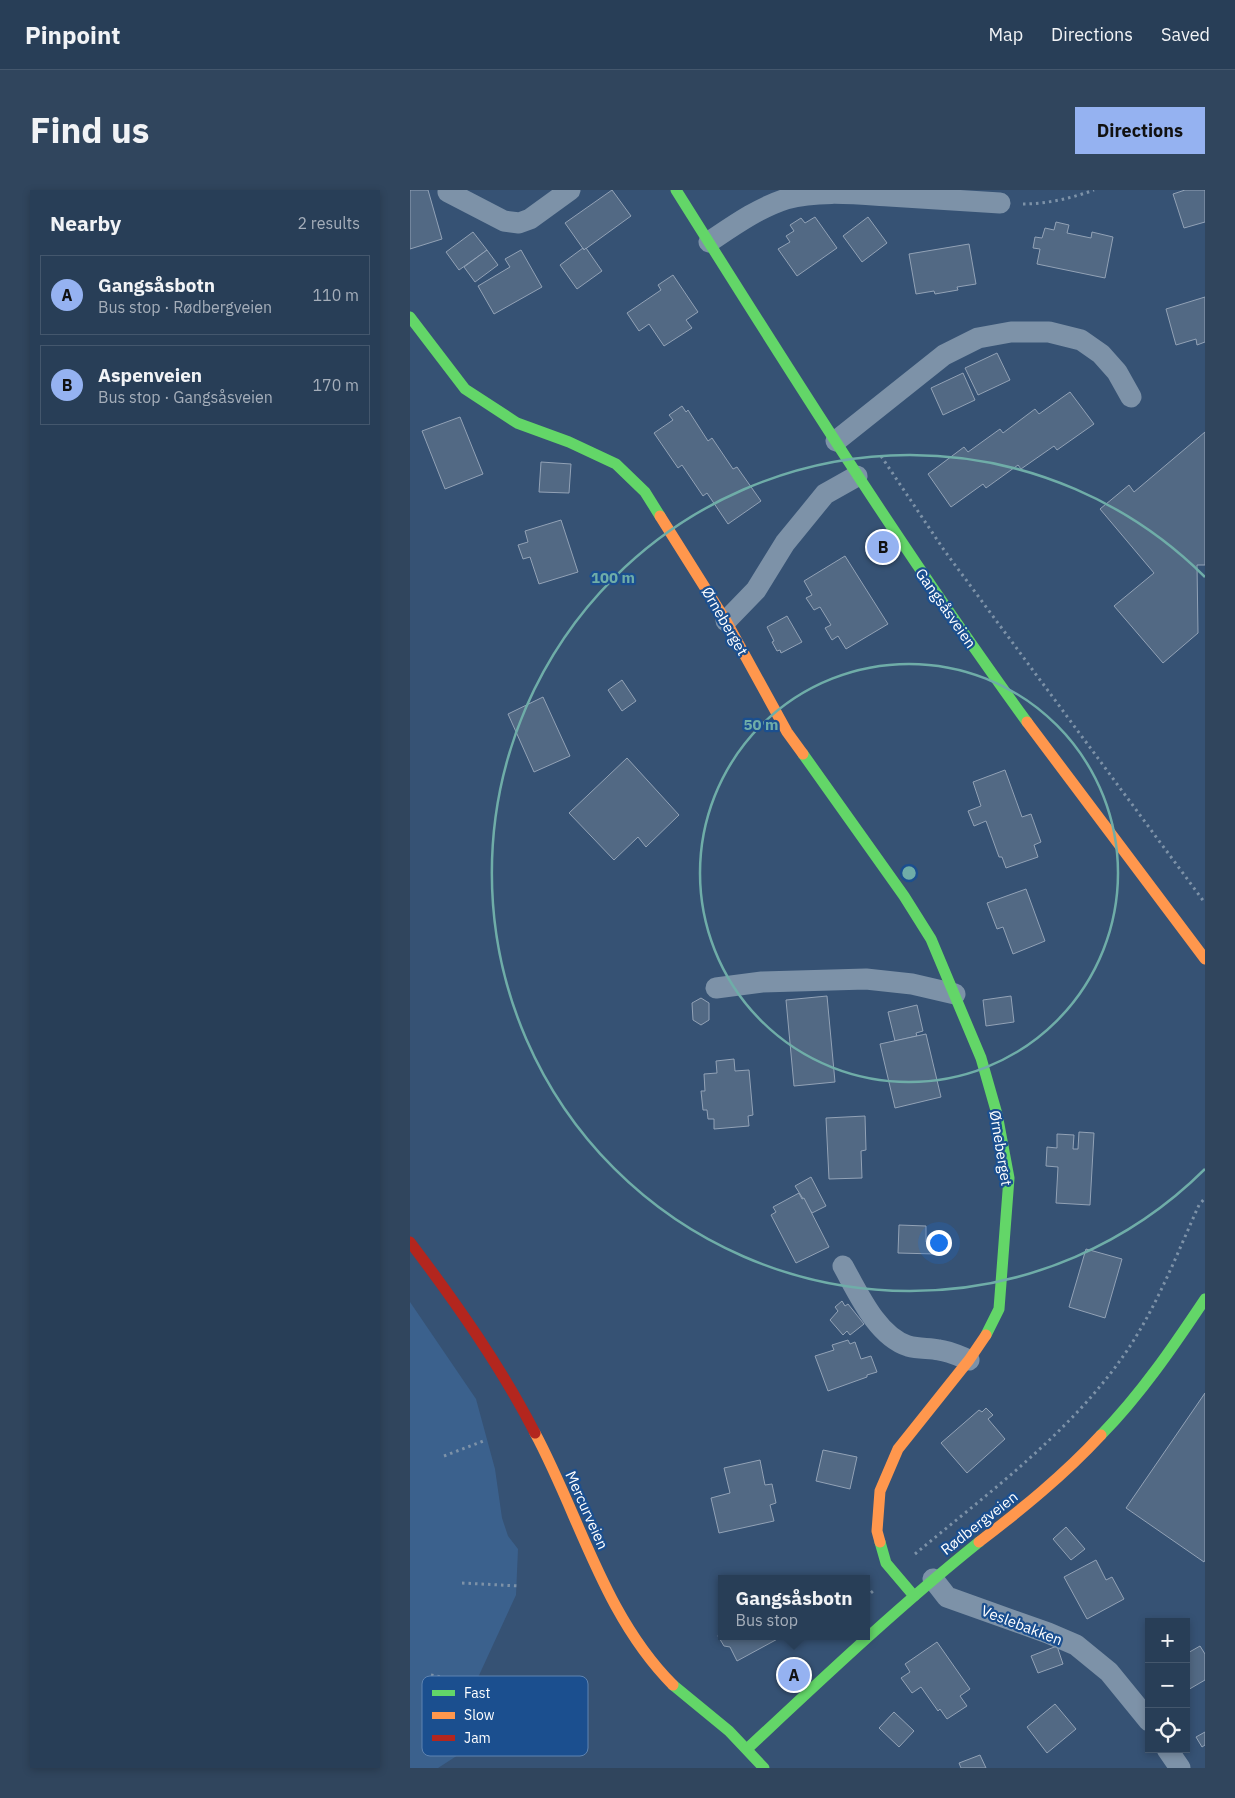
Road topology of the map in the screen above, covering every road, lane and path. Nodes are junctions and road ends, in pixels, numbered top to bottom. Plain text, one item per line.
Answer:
1 (570, 190) edge
2 (676, 190) edge
3 (1094, 190) edge
4 (448, 192) dead end
5 (1000, 203) joint
6 (709, 242) junction
7 (410, 317) edge
8 (1131, 397) dead end
9 (836, 441) junction
10 (880, 455) dead end
11 (857, 476) junction
12 (726, 621) junction
13 (1205, 903) edge
14 (1205, 959) edge
15 (716, 988) dead end
16 (955, 994) junction
17 (1205, 1198) edge
18 (410, 1242) edge
19 (843, 1266) dead end
20 (1205, 1299) edge
21 (968, 1360) junction
22 (486, 1440) dead end
23 (444, 1456) dead end
24 (893, 1572) junction
25 (933, 1579) junction
26 (462, 1584) dead end
27 (519, 1586) dead end
28 (870, 1593) edge
29 (914, 1596) junction
30 (870, 1635) edge
31 (865, 1640) edge
32 (431, 1675) dead end
33 (436, 1676) edge
34 (1145, 1716) edge
35 (747, 1749) junction
36 (1171, 1753) edge
37 (764, 1768) edge
38 (1180, 1768) edge

1 - 4 street
2 - 6 street, Gangsåsveien
3 - 5 path
5 - 6 street
6 - 9 street, Gangsåsveien
7 - 12 street, Ørneberget
8 - 9 street
9 - 11 street, Gangsåsveien
10 - 13 path
11 - 12 street
11 - 14 street, Gangsåsveien
12 - 16 street, Ørneberget
15 - 16 street
16 - 21 street, Ørneberget
17 - 24 path
18 - 35 street, Mercurveien
19 - 21 street
20 - 25 street, Rødbergveien
21 - 24 street, Ørneberget
22 - 23 path
24 - 28 path
24 - 29 street, Ørneberget
25 - 29 street, Rødbergveien
25 - 34 street, Veslebakken
26 - 27 path
29 - 30 street, Rødbergveien
31 - 35 street, Rødbergveien
32 - 33 path
35 - 37 street, Mercurveien
36 - 38 street

